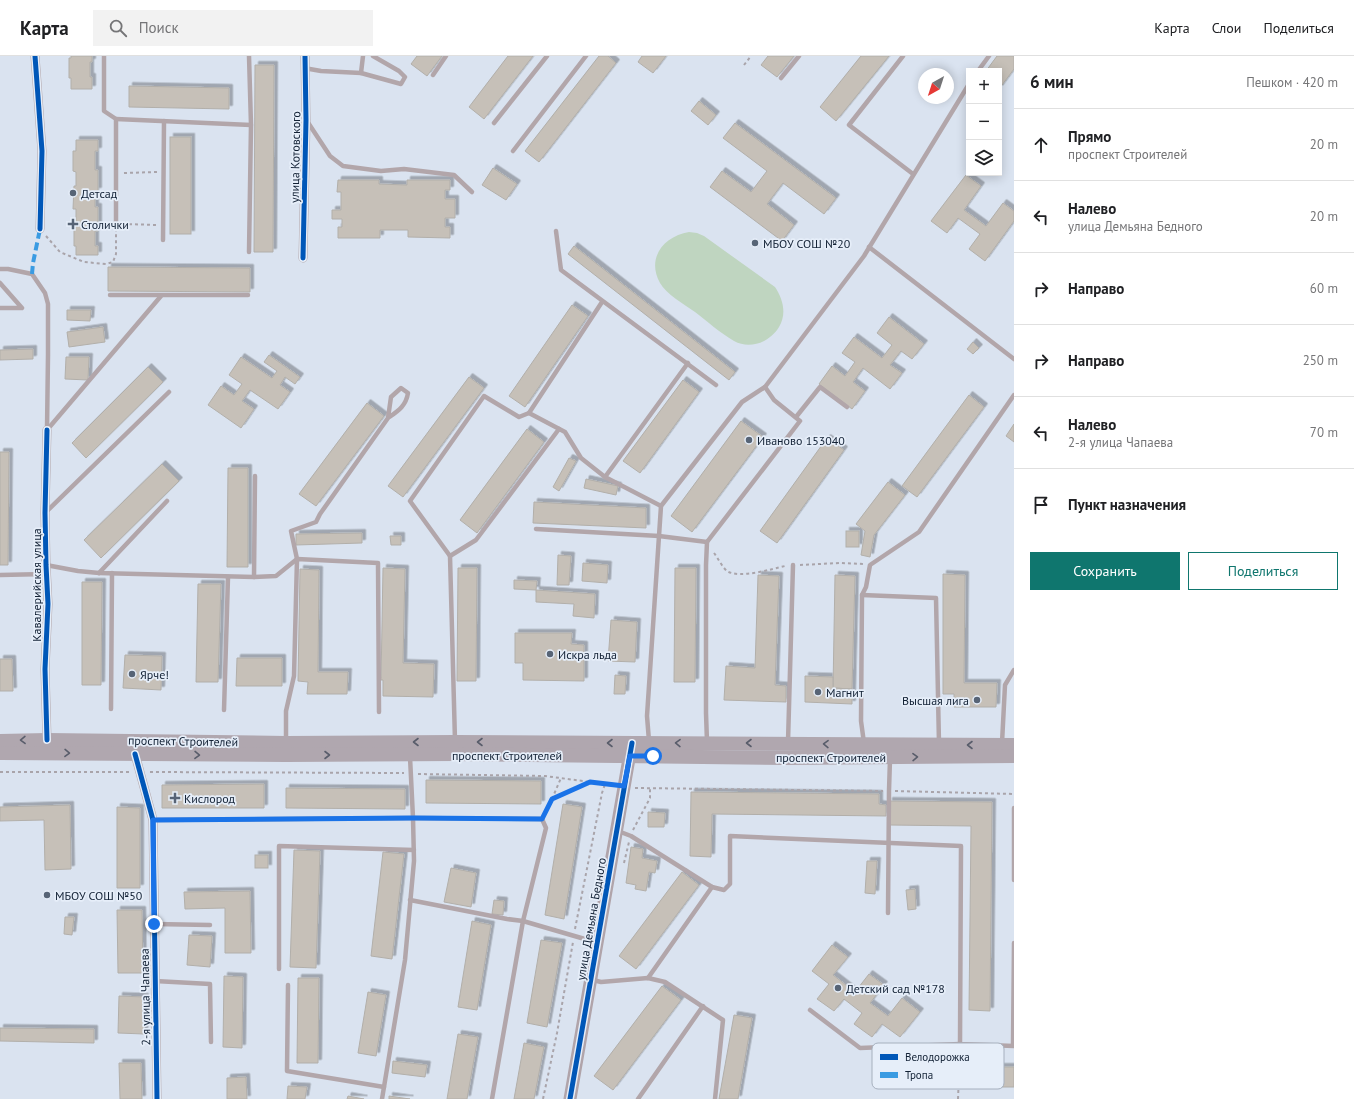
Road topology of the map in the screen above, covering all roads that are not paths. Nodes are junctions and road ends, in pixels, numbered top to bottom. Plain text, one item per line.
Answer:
1 (36, 56) edge
2 (104, 56) edge
3 (249, 56) edge
4 (305, 56) edge
5 (364, 56) edge
6 (373, 56) edge
7 (446, 56) edge
8 (547, 56) edge
9 (586, 56) edge
10 (799, 56) edge
11 (903, 56) edge
12 (989, 56) edge
13 (304, 68) junction
14 (980, 68) edge
15 (361, 73) junction
16 (433, 75) dead end
17 (781, 78) dead end
18 (966, 89) edge
19 (116, 119) junction
20 (306, 120) junction
21 (164, 121) junction
22 (494, 123) dead end
23 (251, 125) junction
24 (513, 150) dead end
25 (913, 174) junction
26 (472, 192) dead end
27 (116, 224) road end
28 (40, 229) road end
29 (556, 231) dead end
30 (163, 240) dead end
31 (869, 247) junction
32 (250, 252) dead end
33 (303, 258) dead end
34 (0, 269) edge
35 (0, 283) edge
36 (110, 295) dead end
37 (248, 295) dead end
38 (161, 296) junction
39 (602, 302) junction
40 (0, 308) edge
41 (1014, 359) edge
42 (688, 363) junction
43 (716, 385) dead end
44 (765, 387) junction
45 (168, 392) dead end
46 (1014, 395) edge
47 (847, 407) dead end
48 (529, 412) junction
49 (796, 417) junction
50 (388, 418) junction
51 (559, 429) junction
52 (47, 430) junction
53 (255, 476) dead end
54 (605, 477) junction
55 (167, 501) dead end
56 (662, 506) junction
57 (46, 513) junction
58 (536, 529) dead end
59 (659, 536) junction
60 (707, 542) junction
61 (450, 556) junction
62 (297, 559) junction
63 (793, 565) road end
64 (46, 569) junction
65 (99, 573) junction
66 (112, 573) junction
67 (0, 575) edge
68 (228, 577) junction
69 (254, 577) junction
70 (862, 595) junction
71 (1014, 670) edge
72 (110, 709) dead end
73 (224, 710) dead end
74 (379, 712) dead end
75 (0, 741) edge
76 (455, 742) junction
77 (286, 743) junction
78 (649, 743) junction
79 (708, 743) junction
80 (788, 744) junction
81 (939, 745) junction
82 (1008, 745) edge
83 (47, 746) junction
84 (135, 747) junction
85 (631, 750) junction
86 (863, 751) junction
87 (891, 751) junction
88 (0, 753) edge
89 (410, 755) junction
90 (1014, 756) edge
91 (1014, 808) edge
92 (414, 818) junction
93 (153, 820) junction
94 (617, 830) junction
95 (888, 844) junction
96 (414, 850) junction
97 (1014, 880) edge
98 (712, 887) junction
99 (410, 900) junction
100 (888, 913) dead end
101 (523, 921) junction
102 (154, 924) junction
103 (210, 925) dead end
104 (597, 943) junction
105 (1014, 943) edge
106 (279, 969) dead end
107 (648, 978) junction
108 (590, 980) junction
109 (155, 981) junction
110 (288, 984) dead end
111 (703, 1006) junction
112 (810, 1010) dead end
113 (210, 1042) dead end
114 (960, 1043) edge
115 (1013, 1046) edge
116 (872, 1048) edge
117 (384, 1087) junction
118 (572, 1098) edge
119 (157, 1099) edge
120 (382, 1099) edge
121 (492, 1099) edge
122 (638, 1099) edge
123 (715, 1099) edge

1 - 28 street
2 - 19 lane
3 - 23 lane
4 - 13 street, улица Котовского
5 - 15 lane
6 - 15 lane
7 - 16 lane
8 - 22 lane
9 - 24 lane
10 - 17 lane
11 - 25 lane
12 - 14 lane
13 - 15 lane
13 - 20 street, улица Котовского
18 - 25 lane
19 - 21 lane
19 - 27 lane
20 - 26 lane
20 - 33 street, улица Котовского
21 - 23 lane
21 - 30 lane
23 - 32 lane
25 - 31 lane
29 - 39 lane
31 - 41 lane
31 - 44 lane
34 - 52 lane, Кавалерийская улица
35 - 40 lane
36 - 38 lane
37 - 38 lane
38 - 52 lane
39 - 42 lane
39 - 48 lane
42 - 43 lane
42 - 54 lane
44 - 49 lane
44 - 56 lane
45 - 57 lane
46 - 70 lane
47 - 49 lane
48 - 51 lane
48 - 61 lane
49 - 60 lane
50 - 50 lane
50 - 62 lane
51 - 54 lane
51 - 61 lane
52 - 57 street, Кавалерийская улица
53 - 69 lane
54 - 56 lane
55 - 65 lane
56 - 59 lane
57 - 64 street, Кавалерийская улица
58 - 59 lane
59 - 60 lane
59 - 78 lane
60 - 79 lane
61 - 76 lane
62 - 69 lane
62 - 74 lane
62 - 77 lane
63 - 80 lane
64 - 65 lane
64 - 67 lane
64 - 83 street, Кавалерийская улица
65 - 66 lane
66 - 68 lane
66 - 72 lane
68 - 69 lane
68 - 73 lane
70 - 81 lane
70 - 86 lane
71 - 82 lane
83 -> 75 main road, проспект Строителей
76 -> 77 main road, проспект Строителей
85 -> 76 main road, проспект Строителей
77 - 84 main road, проспект Строителей
79 -> 78 main road, проспект Строителей
78 - 85 main road, проспект Строителей
80 -> 79 main road, проспект Строителей
86 -> 80 main road, проспект Строителей
82 -> 81 main road, проспект Строителей
81 - 87 main road, проспект Строителей
83 - 84 main road, проспект Строителей
83 - 88 main road, проспект Строителей
84 -> 89 main road, проспект Строителей
84 - 93 street, 2-я улица Чапаева
85 - 86 main road, проспект Строителей
85 - 89 main road, проспект Строителей
85 - 94 street, улица Демьяна Бедного
86 - 87 main road, проспект Строителей
87 -> 90 main road, проспект Строителей
87 - 95 lane
89 - 92 lane
91 - 97 lane
92 - 93 lane
92 - 96 lane
92 - 101 lane
93 - 102 street, 2-я улица Чапаева
94 - 98 lane
94 - 104 street, улица Демьяна Бедного
95 - 98 lane
95 - 100 lane
95 - 114 lane
96 - 99 lane
96 - 106 lane
98 - 107 lane
99 - 101 lane
99 - 117 lane
101 - 104 lane
101 - 121 lane
102 - 103 lane
102 - 109 street, 2-я улица Чапаева
104 - 108 street, улица Демьяна Бедного
105 - 115 lane
107 - 108 lane
107 - 111 lane
108 - 118 street, улица Демьяна Бедного
109 - 113 lane
109 - 119 street, 2-я улица Чапаева
110 - 117 lane
111 - 122 lane
111 - 123 lane
112 - 116 lane
117 - 120 lane

